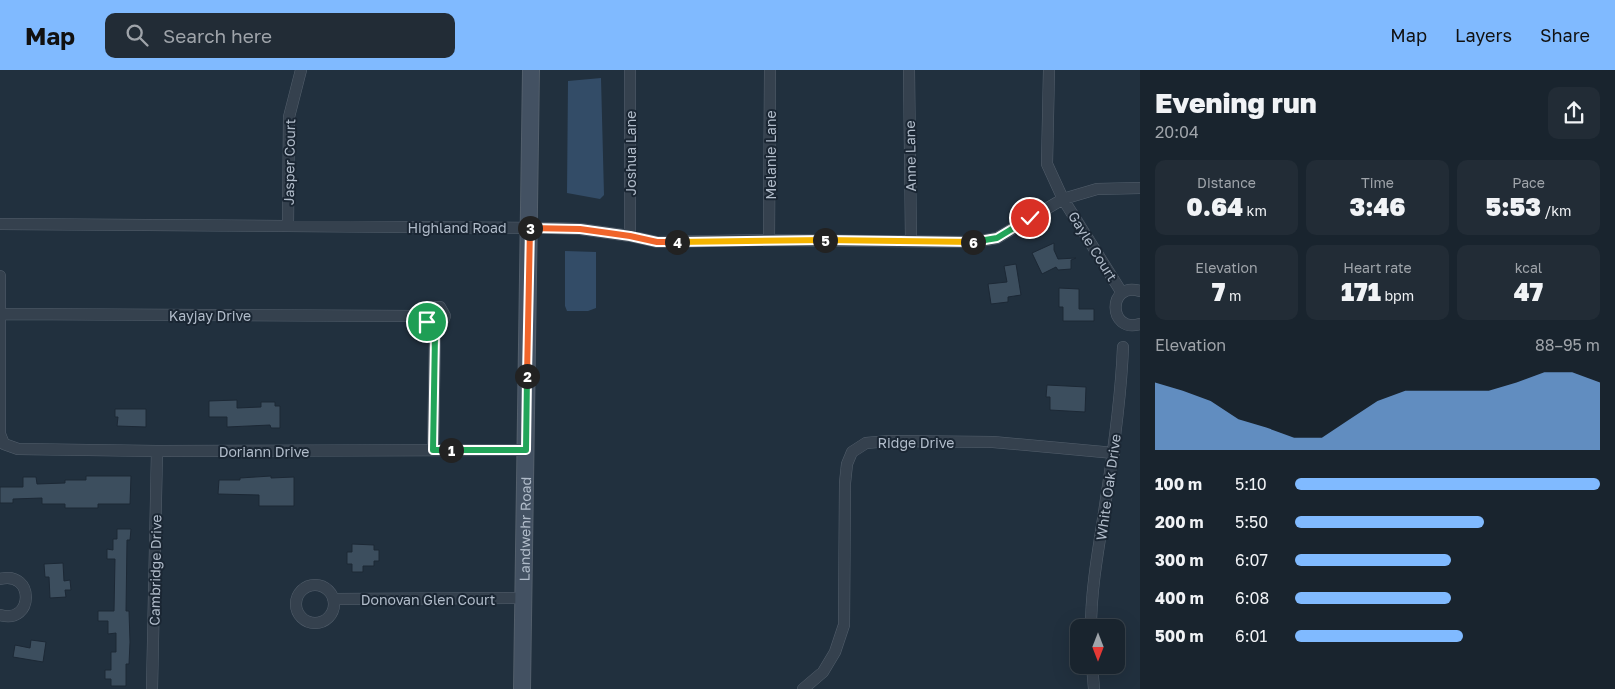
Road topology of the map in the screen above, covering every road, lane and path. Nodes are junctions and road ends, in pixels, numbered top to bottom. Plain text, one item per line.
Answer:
1 (301, 70) edge
2 (531, 70) edge
3 (630, 70) edge
4 (770, 70) edge
5 (909, 70) edge
6 (1049, 70) edge
7 (1140, 188) edge
8 (1063, 199) junction
9 (0, 224) edge
10 (288, 226) junction
11 (530, 228) junction
12 (630, 236) junction
13 (769, 240) junction
14 (910, 241) junction
15 (0, 276) edge
16 (1140, 291) edge
17 (1122, 293) junction
18 (0, 314) edge
19 (419, 316) junction
20 (1140, 324) edge
21 (432, 331) junction
22 (1124, 346) dead end
23 (1, 437) edge
24 (433, 450) junction
25 (526, 450) junction
26 (157, 451) junction
27 (1114, 453) junction
28 (0, 579) edge
29 (523, 598) junction
30 (333, 600) dead end
31 (0, 615) edge
32 (1092, 619) edge
33 (1093, 674) edge
34 (152, 689) edge
35 (522, 689) edge
36 (803, 689) edge
37 (1094, 689) edge

1 - 10 street, Jasper Court
2 - 11 main road, Landwehr Road
3 - 12 street, Joshua Lane
4 - 13 street, Melanie Lane
5 - 14 street, Anne Lane
6 - 8 street, Gayle Court
7 - 8 street, Highland Road
8 - 14 street, Highland Road
8 - 17 street, Gayle Court
9 - 10 street, Highland Road
10 - 11 street, Highland Road
11 - 12 street, Highland Road
11 - 25 main road, Landwehr Road
12 - 13 street, Highland Road
13 - 14 street, Highland Road
15 - 18 street
16 - 17 street, Gayle Court
17 - 20 street, Gayle Court
18 - 19 street, Kayjay Drive
18 - 23 street
19 - 21 street
19 - 21 street, Kayjay Drive
21 - 24 street
22 - 27 street, White Oak Drive
23 - 26 street, Doriann Drive
24 - 25 street, Doriann Drive
24 - 26 street, Doriann Drive
25 - 29 main road, Landwehr Road
26 - 34 street, Cambridge Drive
27 - 32 street, White Oak Drive
27 - 36 street, Ridge Drive
28 - 31 street
29 - 30 street, Donovan Glen Court
29 - 35 main road, Landwehr Road
33 - 37 street

